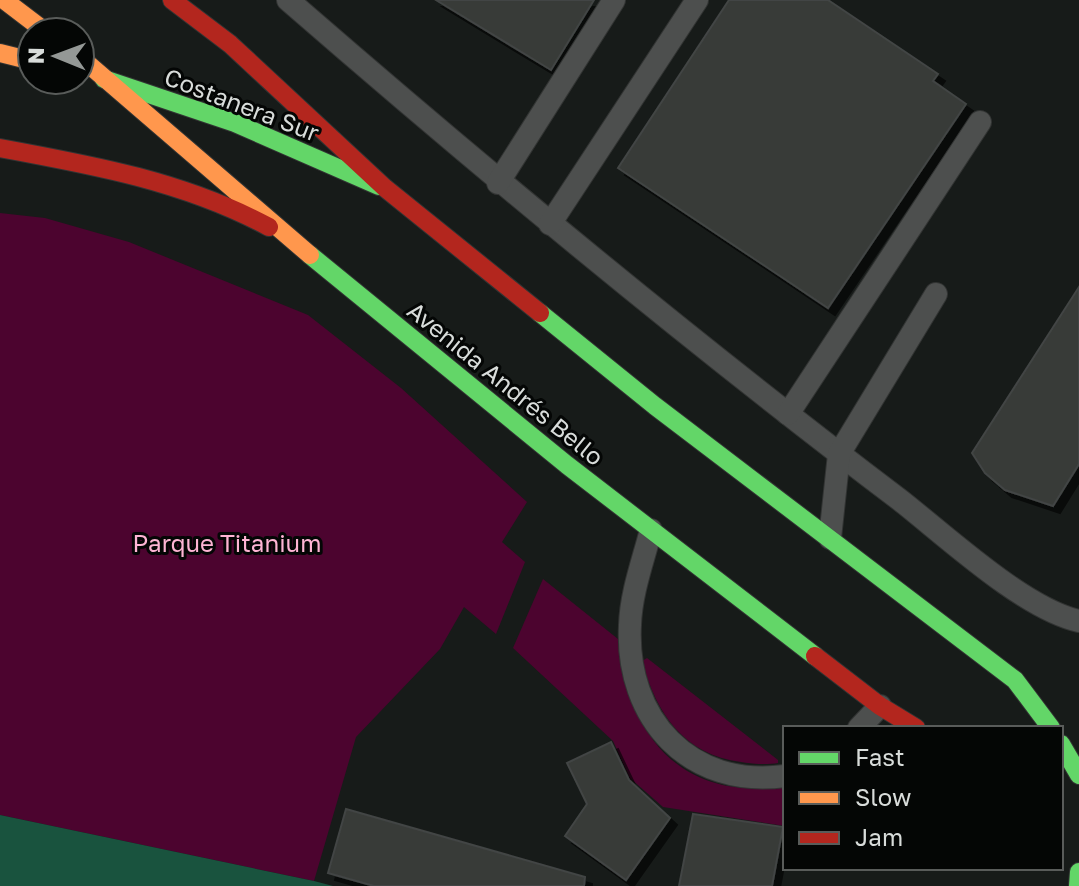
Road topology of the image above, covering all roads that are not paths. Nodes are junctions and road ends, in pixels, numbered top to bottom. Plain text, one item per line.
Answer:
1 (4, 0) edge
2 (172, 0) edge
3 (201, 0) edge
4 (288, 0) edge
5 (614, 0) edge
6 (697, 0) edge
7 (25, 16) edge
8 (230, 44) junction
9 (96, 69) edge
10 (96, 77) edge
11 (110, 80) junction
12 (980, 122) dead end
13 (0, 148) edge
14 (498, 183) junction
15 (385, 188) junction
16 (550, 224) junction
17 (304, 250) junction
18 (936, 294) dead end
19 (788, 414) junction
20 (839, 454) junction
21 (651, 530) junction
22 (830, 538) junction
23 (1079, 621) edge
24 (880, 706) junction
25 (861, 726) edge
26 (913, 726) edge
27 (1050, 726) edge
28 (1063, 747) edge
29 (1079, 775) edge
30 (783, 776) edge
31 (1079, 872) edge
32 (1078, 886) edge

1 - 7 main road
2 - 8 main road
3 - 8 main road
4 - 14 lane
5 - 14 lane
6 - 16 lane
8 - 15 main road
9 - 11 main road, Avenida Andrés Bello
10 - 11 main road, Costanera Sur
11 - 15 main road, Costanera Sur
11 - 17 main road, Avenida Andrés Bello
12 - 19 lane
13 - 17 main road
14 - 16 lane
15 - 22 main road
16 - 19 lane
17 - 21 main road, Avenida Andrés Bello
18 - 20 lane
19 - 20 lane
20 - 22 lane
20 - 23 lane
21 - 24 main road, Avenida Andrés Bello
21 - 30 lane
22 - 27 main road
24 - 25 lane
24 - 26 main road, Avenida Andrés Bello
28 - 29 main road
31 - 32 main road

